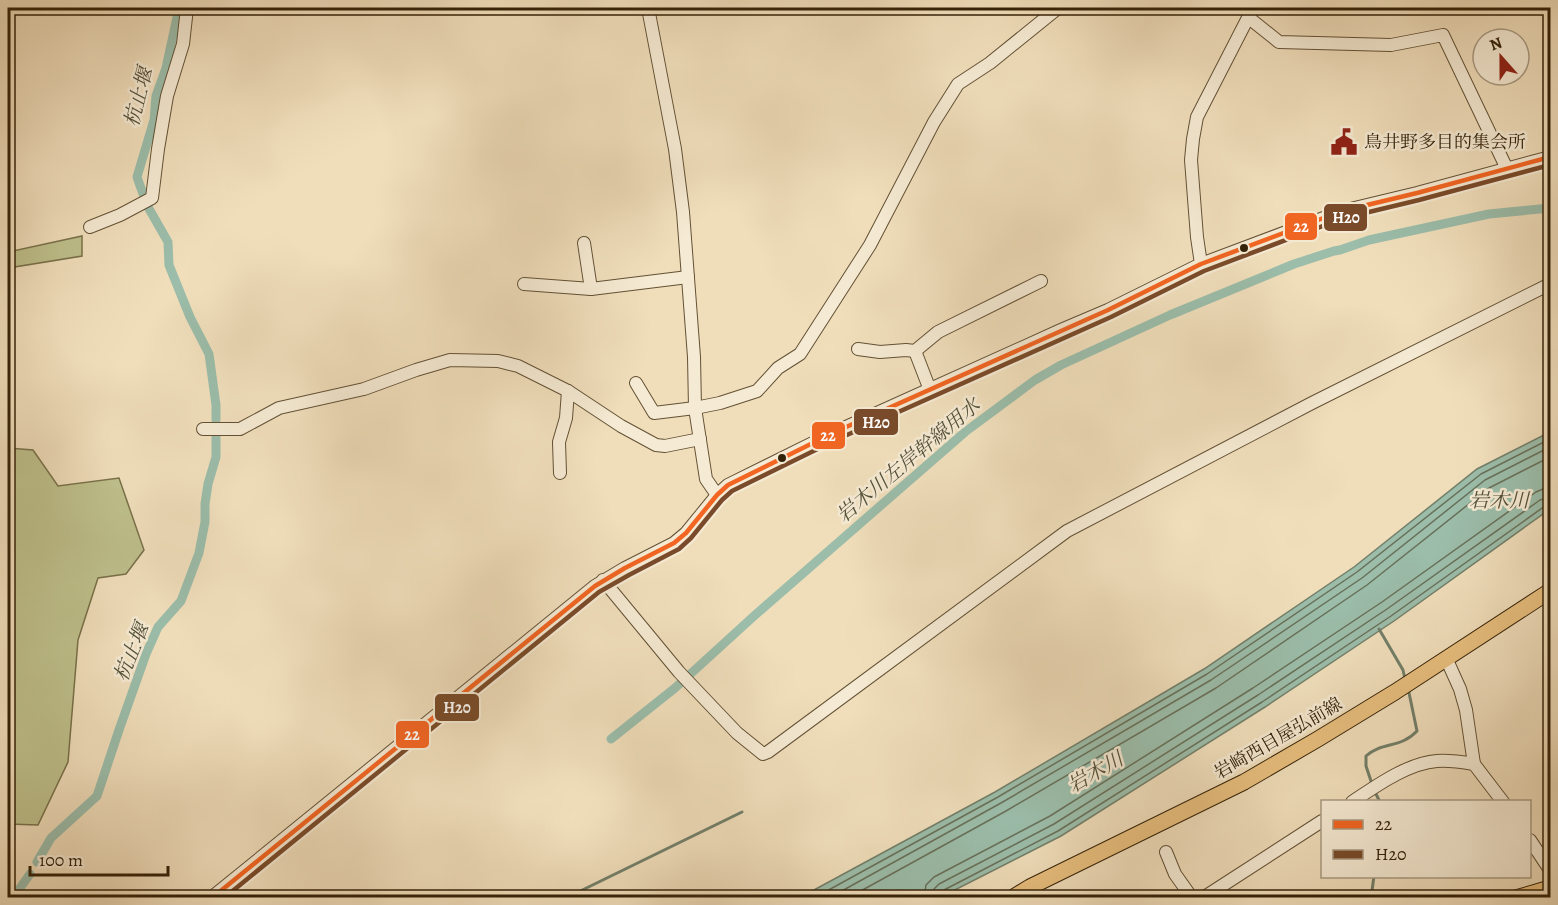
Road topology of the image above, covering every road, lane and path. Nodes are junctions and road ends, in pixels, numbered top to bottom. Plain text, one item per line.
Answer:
1 (187, 8) edge
2 (648, 8) edge
3 (1058, 8) edge
4 (1251, 13) edge
5 (1551, 157) edge
6 (1507, 169) junction
7 (90, 227) dead end
8 (584, 243) dead end
9 (1201, 264) junction
10 (688, 277) junction
11 (1041, 281) dead end
12 (524, 284) dead end
13 (1551, 284) edge
14 (591, 289) junction
15 (858, 349) dead end
16 (915, 351) junction
17 (636, 383) dead end
18 (930, 390) junction
19 (568, 391) junction
20 (695, 408) junction
21 (203, 429) dead end
22 (700, 439) junction
23 (560, 473) dead end
24 (717, 495) junction
25 (603, 580) junction
26 (1551, 591) edge
27 (1446, 658) junction
28 (1474, 764) junction
29 (1354, 800) edge
30 (1502, 800) edge
31 (1321, 822) edge
32 (1531, 841) edge
33 (1166, 852) dead end
34 (1549, 865) edge
35 (1551, 888) edge
36 (1220, 893) edge
37 (211, 897) edge
38 (1012, 897) edge
39 (1192, 897) edge
40 (1203, 897) edge
41 (1516, 897) edge

1 - 7 street
2 - 10 street
3 - 20 street
4 - 6 street
4 - 9 street
5 - 6 street
6 - 9 street
8 - 14 street
9 - 18 street
10 - 14 street
10 - 20 street
11 - 16 street
12 - 14 street
13 - 25 street
15 - 16 street
16 - 18 street
17 - 20 street
18 - 24 street
19 - 21 street
19 - 22 street
19 - 23 street
20 - 22 street
22 - 24 street
24 - 25 street
25 - 37 street
26 - 27 main road, 岩崎西目屋弘前線
27 - 28 street
27 - 38 main road, 岩崎西目屋弘前線
28 - 29 street
28 - 30 street
31 - 36 street
32 - 34 street
33 - 39 street
35 - 41 main road
36 - 40 street

